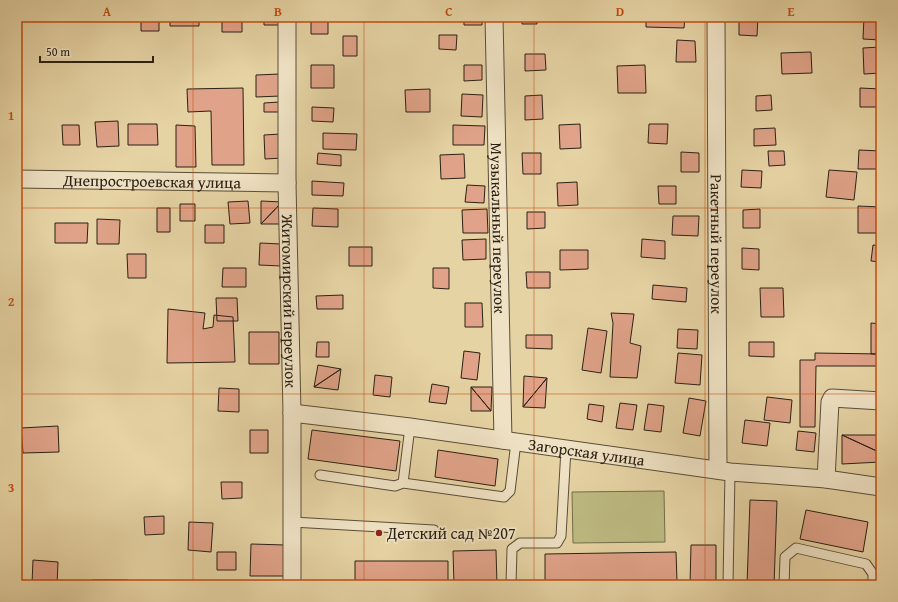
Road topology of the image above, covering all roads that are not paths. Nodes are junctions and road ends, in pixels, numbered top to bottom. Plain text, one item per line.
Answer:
1 (287, 17) edge
2 (494, 17) edge
3 (716, 17) edge
4 (17, 179) edge
5 (287, 183) junction
6 (881, 401) edge
7 (292, 413) junction
8 (410, 427) junction
9 (509, 441) junction
10 (566, 449) junction
11 (724, 471) junction
12 (320, 474) dead end
13 (826, 480) junction
14 (403, 484) junction
15 (881, 487) edge
16 (292, 522) junction
17 (434, 530) dead end
18 (292, 585) edge
19 (511, 585) edge
20 (728, 585) edge
21 (784, 585) edge
22 (873, 585) edge

1 - 5 street, Житомирский переулок
2 - 9 street, Музыкальный переулок
3 - 11 street, Ракетный переулок
4 - 5 street, Днепростроевская улица
5 - 7 street, Житомирский переулок
6 - 13 street
7 - 8 street, Загорская улица
7 - 16 street, Житомирский переулок
8 - 9 street, Загорская улица
8 - 14 lane
9 - 10 street, Загорская улица
9 - 14 lane
10 - 11 street, Загорская улица
10 - 19 lane
11 - 13 street, Загорская улица
11 - 20 lane
12 - 14 lane
13 - 15 street, Загорская улица
16 - 17 lane
16 - 18 street, Житомирский переулок
21 - 22 lane

